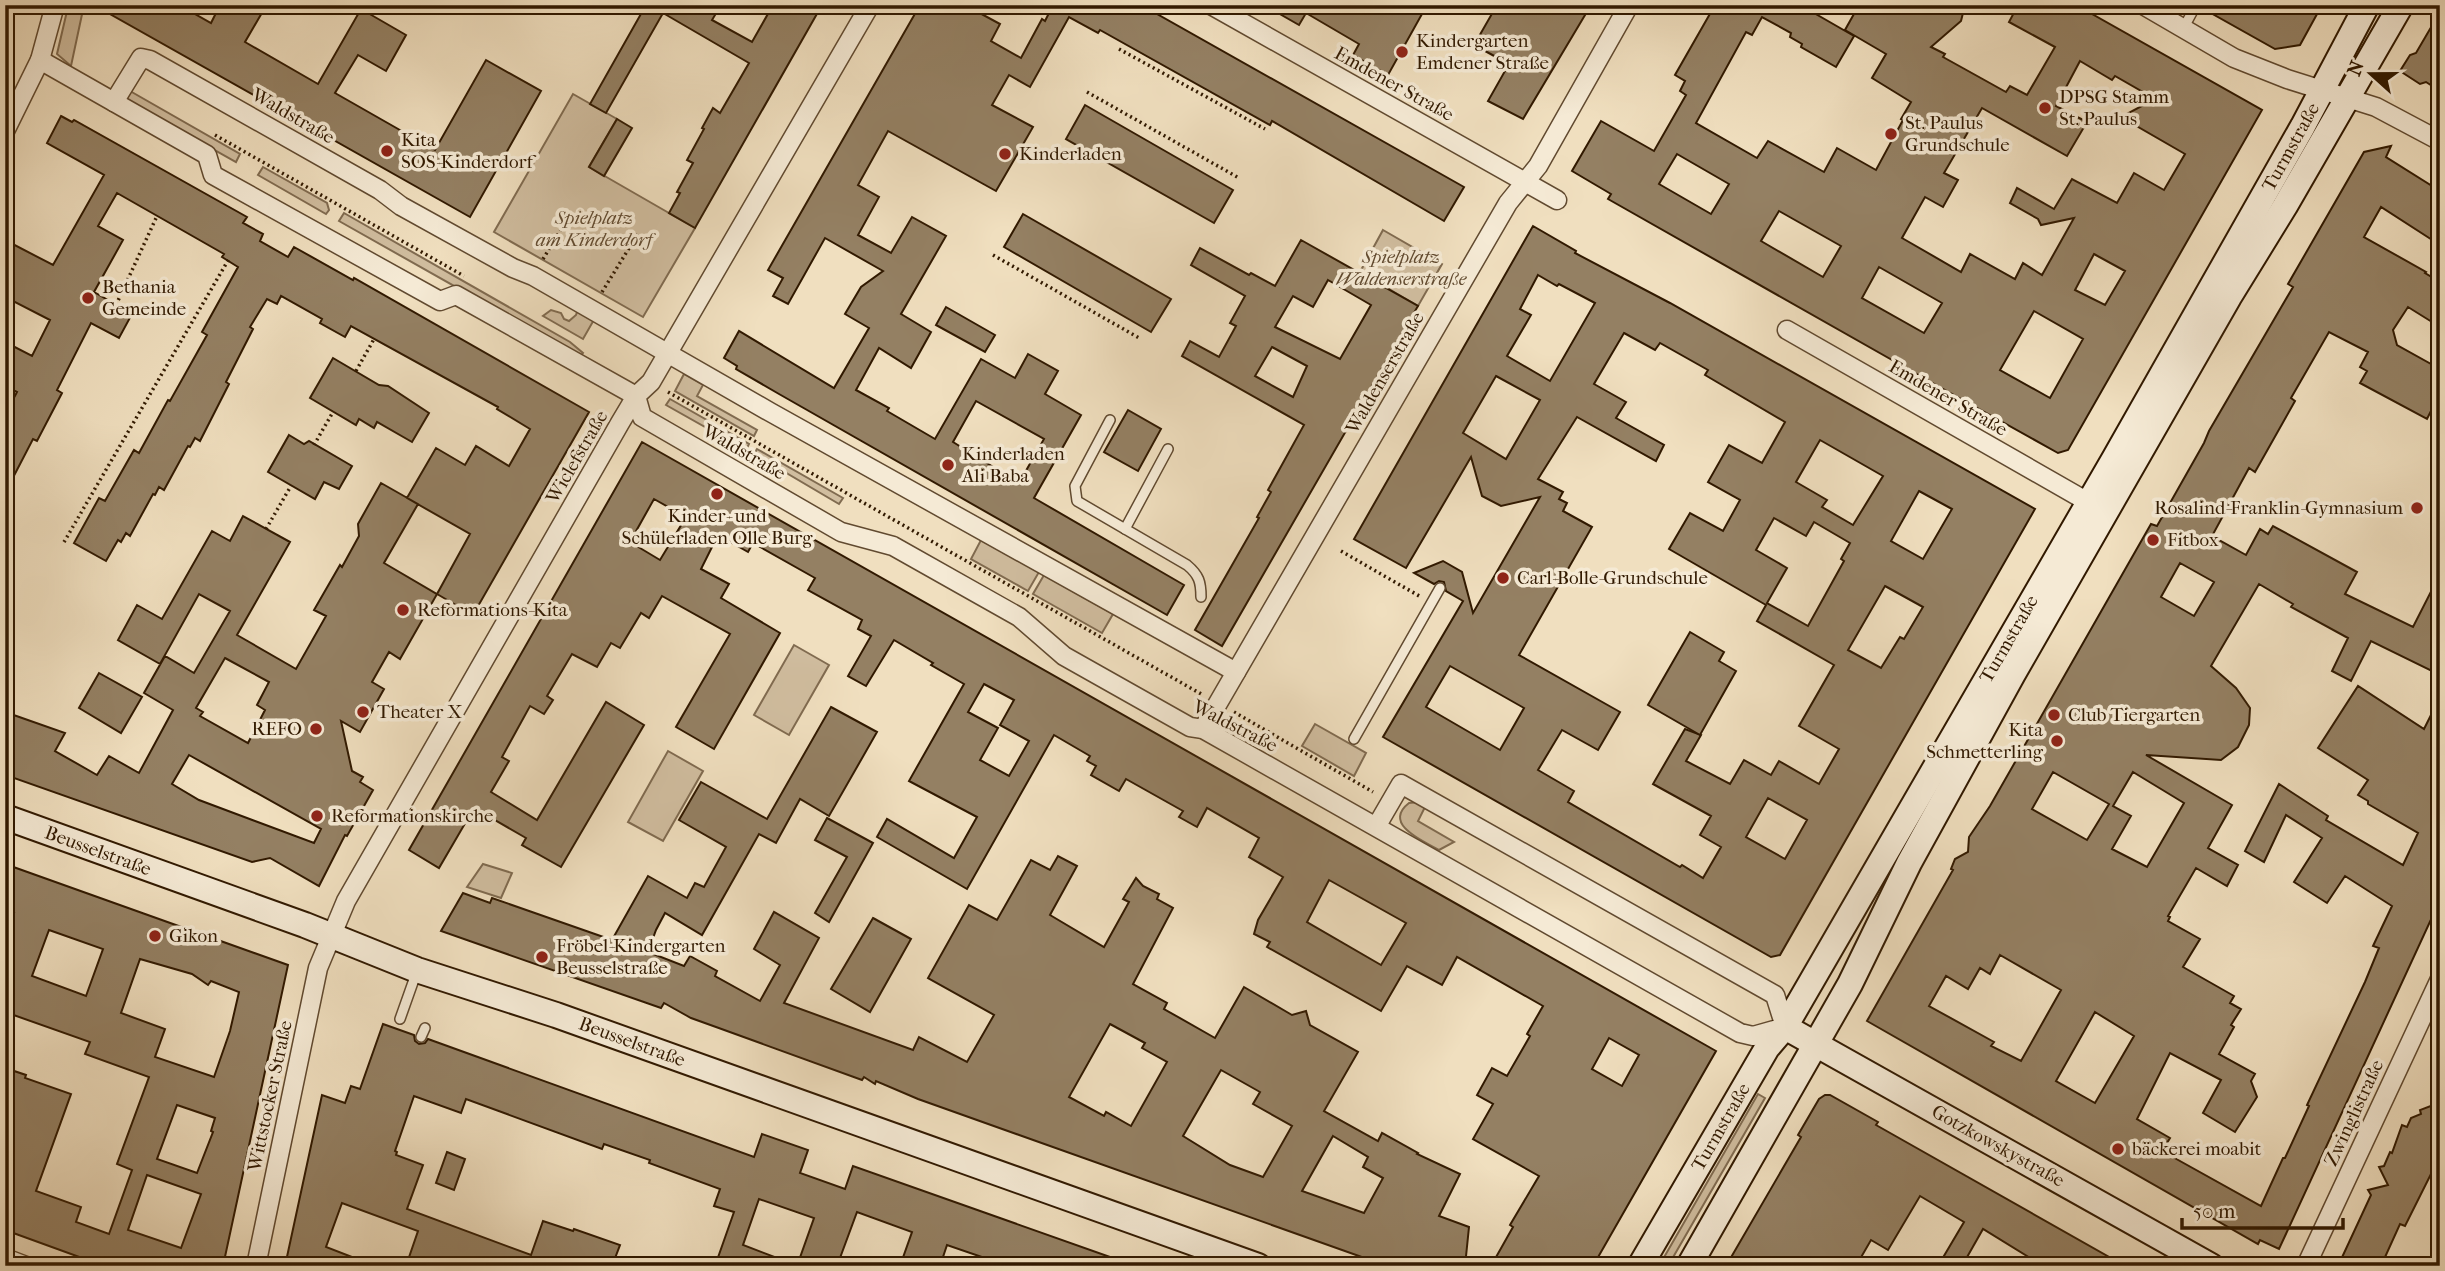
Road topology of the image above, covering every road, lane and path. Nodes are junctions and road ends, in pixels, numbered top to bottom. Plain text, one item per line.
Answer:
1 (55, 5) edge
2 (870, 5) edge
3 (1211, 5) edge
4 (1629, 5) edge
5 (2143, 5) edge
6 (2196, 5) edge
7 (2367, 5) edge
8 (2401, 5) edge
9 (2183, 29) junction
10 (1119, 50) dead end
11 (40, 60) junction
12 (2322, 90) junction
13 (1087, 92) dead end
14 (2349, 98) junction
15 (114, 102) junction
16 (204, 129) dead end
17 (1265, 129) dead end
18 (5, 131) edge
19 (2440, 141) edge
20 (1239, 178) dead end
21 (1525, 182) junction
22 (1557, 200) dead end
23 (571, 213) dead end
24 (157, 216) dead end
25 (639, 232) dead end
26 (993, 255) dead end
27 (230, 257) dead end
28 (533, 275) junction
29 (468, 279) dead end
30 (116, 305) dead end
31 (592, 309) junction
32 (1787, 330) dead end
33 (374, 339) dead end
34 (1141, 339) dead end
35 (668, 353) junction
36 (356, 371) dead end
37 (666, 391) dead end
38 (636, 396) junction
39 (333, 412) dead end
40 (1110, 420) dead end
41 (314, 444) dead end
42 (1168, 449) dead end
43 (291, 486) dead end
44 (2088, 502) junction
45 (266, 529) dead end
46 (1125, 529) junction
47 (64, 542) dead end
48 (1341, 551) dead end
49 (1440, 588) dead end
50 (1201, 597) dead end
51 (1432, 603) junction
52 (1236, 672) junction
53 (1219, 703) junction
54 (1203, 729) junction
55 (1354, 739) dead end
56 (1390, 802) junction
57 (5, 817) edge
58 (1376, 827) junction
59 (1875, 870) junction
60 (1898, 884) junction
61 (330, 936) junction
62 (418, 970) junction
63 (2440, 979) edge
64 (400, 1019) dead end
65 (1785, 1027) junction
66 (1816, 1044) junction
67 (5, 1258) edge
68 (26, 1266) edge
69 (256, 1266) edge
70 (1258, 1266) edge
71 (1640, 1266) edge
72 (1689, 1266) edge
73 (2211, 1266) edge
74 (2306, 1266) edge

1 - 11 street
2 - 35 street, Wiclefstraße
3 - 21 street, Emdener Straße
4 - 21 street, Waldenserstraße
5 - 9 street
6 - 9 lane
7 - 12 main road, Turmstraße
8 - 14 main road, Turmstraße
9 - 12 street
10 - 17 path
11 - 15 street, Waldstraße
11 - 18 street
12 - 14 street
12 - 44 main road, Turmstraße
13 - 20 path
14 - 19 street
14 - 60 main road, Turmstraße
15 - 28 street, Waldstraße
15 - 38 street, Waldstraße
16 - 29 path
21 - 22 street, Emdener Straße
21 - 52 street, Waldenserstraße
23 - 28 path
24 - 30 path
25 - 31 path
26 - 34 path
27 - 47 path
28 - 31 street, Waldstraße
31 - 35 street, Waldstraße
32 - 44 street, Emdener Straße
33 - 36 path
35 - 38 street, Wiclefstraße
35 - 52 street, Waldstraße
37 - 53 path
38 - 54 street, Waldstraße
38 - 61 street, Wiclefstraße
39 - 41 path
40 - 46 lane
42 - 46 lane
43 - 45 path
44 - 59 main road, Turmstraße
46 - 50 lane
48 - 51 path
49 - 51 lane
51 - 55 lane
52 - 53 street, Waldenserstraße
53 - 54 street, Waldenserstraße
53 - 56 path
54 - 58 street, Waldstraße
56 - 58 street
56 - 65 street
57 - 61 main road, Beusselstraße
58 - 65 street, Waldstraße
59 - 60 main road
59 - 65 main road, Turmstraße
60 - 66 main road, Turmstraße
61 - 62 main road, Beusselstraße
61 - 69 street, Wittstocker Straße
62 - 64 lane
62 - 70 main road, Beusselstraße
63 - 74 street, Zwinglistraße
65 - 66 main road, Gotzkowskystraße
65 - 71 main road, Turmstraße
66 - 72 main road, Turmstraße
66 - 73 main road, Gotzkowskystraße
67 - 68 street

